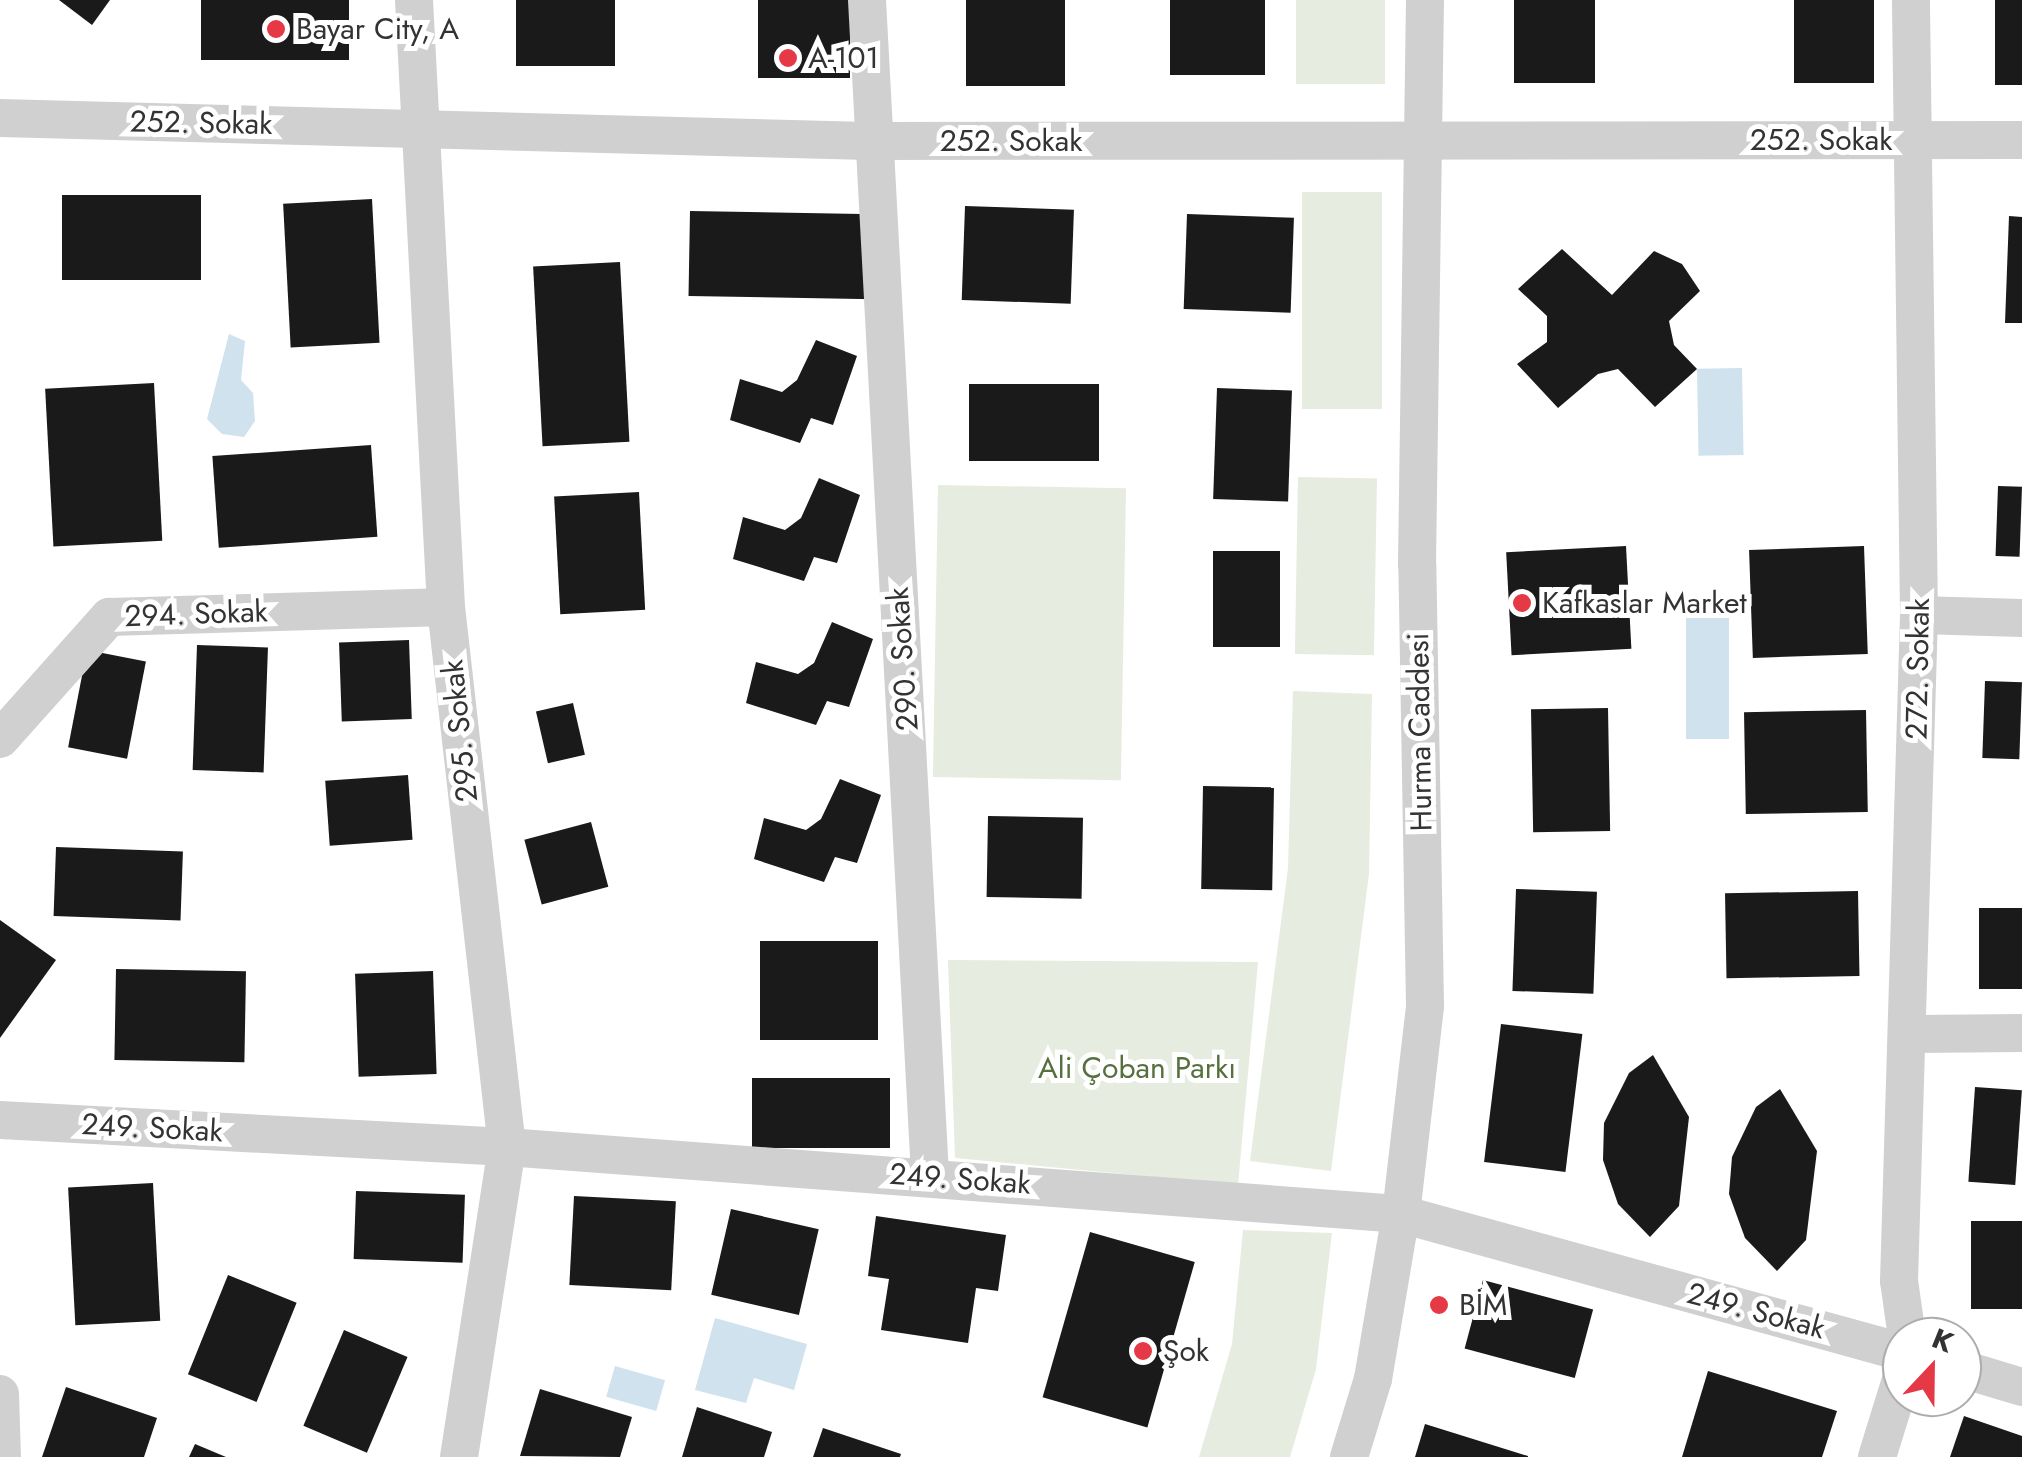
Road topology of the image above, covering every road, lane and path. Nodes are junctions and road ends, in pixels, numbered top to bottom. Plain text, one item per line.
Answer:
1 (414, 0) edge
2 (867, 0) edge
3 (1425, 0) edge
4 (1911, 0) edge
5 (0, 118) edge
6 (420, 128) junction
7 (1422, 140) junction
8 (1908, 140) junction
9 (2022, 140) edge
10 (869, 141) junction
11 (446, 607) junction
12 (1919, 615) junction
13 (2022, 618) edge
14 (0, 739) edge
15 (1912, 1034) junction
16 (2022, 1034) edge
17 (0, 1120) edge
18 (507, 1147) junction
19 (930, 1176) junction
20 (1401, 1214) junction
21 (1904, 1317) edge
22 (1882, 1346) edge
23 (1982, 1375) edge
24 (2022, 1387) edge
25 (0, 1394) edge
26 (1889, 1417) edge
27 (2, 1457) edge
28 (459, 1457) edge
29 (1349, 1457) edge
30 (1877, 1457) edge

1 - 6 street, 295. Sokak
2 - 10 street, 290. Sokak
3 - 7 street, Hurma Caddesi
4 - 8 street, 272. Sokak
5 - 6 street, 252. Sokak
6 - 10 street, 252. Sokak
6 - 11 street, 295. Sokak
7 - 8 street, 252. Sokak
7 - 10 street, 252. Sokak
7 - 20 street, Hurma Caddesi
8 - 9 street, 252. Sokak
8 - 12 street, 272. Sokak
10 - 19 street, 290. Sokak
11 - 14 street, 294. Sokak
11 - 18 street, 295. Sokak
12 - 13 street
12 - 15 street, 272. Sokak
15 - 16 street
15 - 21 street, 272. Sokak
17 - 18 street, 249. Sokak
18 - 19 street, 249. Sokak
18 - 28 street, 295. Sokak
19 - 20 street, 249. Sokak
20 - 22 street, 249. Sokak
20 - 29 street, Hurma Caddesi
23 - 24 street
25 - 27 street
26 - 30 street

